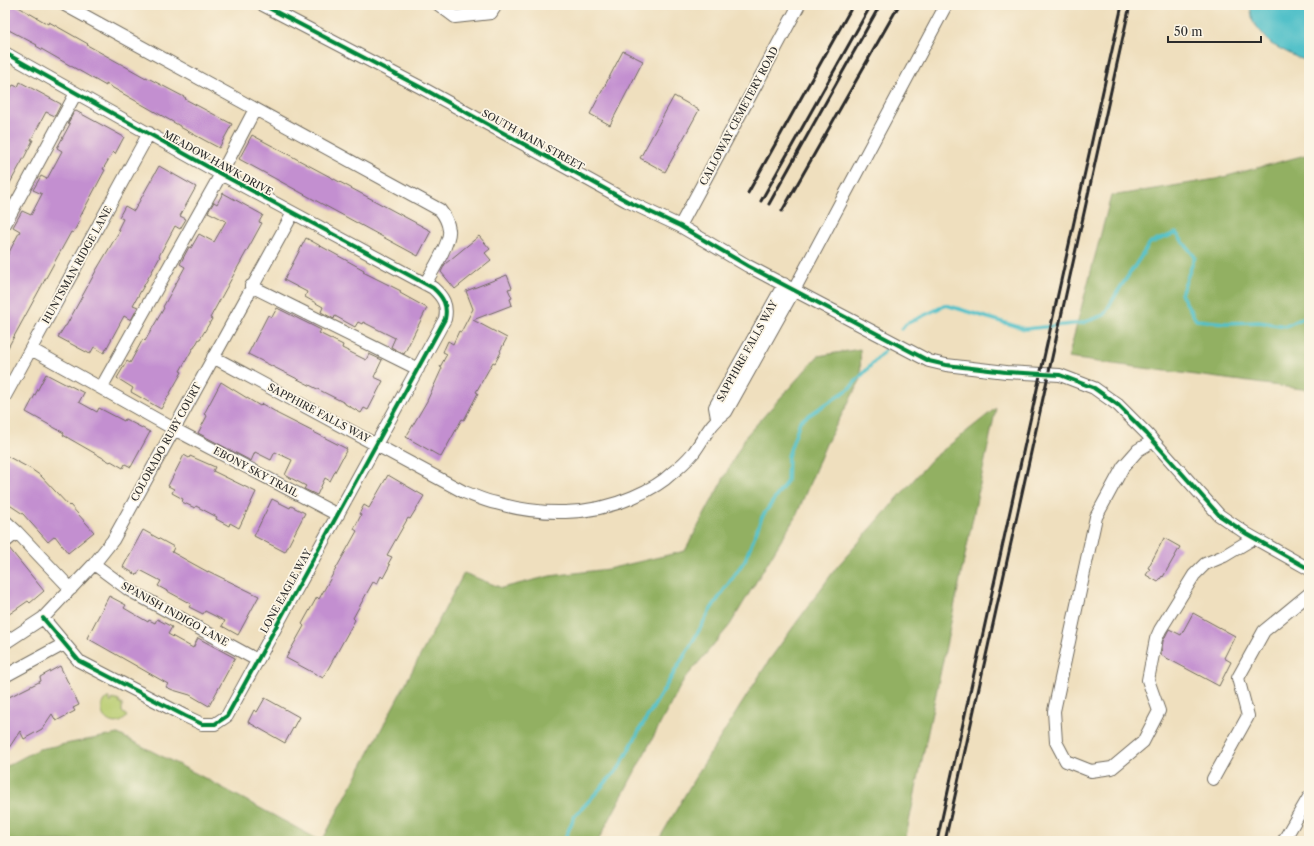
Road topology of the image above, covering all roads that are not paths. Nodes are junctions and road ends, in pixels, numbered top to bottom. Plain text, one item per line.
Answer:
1 (66, 5) edge
2 (263, 5) edge
3 (439, 5) edge
4 (496, 5) edge
5 (799, 5) edge
6 (946, 5) edge
7 (5, 53) edge
8 (76, 93) junction
9 (255, 109) junction
10 (149, 134) junction
11 (221, 174) junction
12 (292, 213) junction
13 (5, 224) edge
14 (680, 226) junction
15 (426, 284) junction
16 (251, 286) junction
17 (789, 287) junction
18 (31, 349) junction
19 (213, 357) junction
20 (418, 369) junction
21 (101, 388) junction
22 (5, 396) edge
23 (174, 429) junction
24 (1153, 441) junction
25 (377, 444) junction
26 (338, 515) junction
27 (5, 521) edge
28 (17, 532) junction
29 (1254, 538) junction
30 (5, 542) edge
31 (94, 564) junction
32 (1309, 569) edge
33 (71, 589) junction
34 (1309, 594) edge
35 (43, 618) junction
36 (5, 643) edge
37 (64, 644) junction
38 (257, 660) junction
39 (5, 676) edge
40 (1213, 779) dead end
41 (1309, 797) edge
42 (1284, 840) edge

1 - 9 street
2 - 14 street, SOUTH MAIN STREET
3 - 4 street
5 - 14 street, CALLOWAY CEMETERY ROAD
6 - 17 street, SAPPHIRE FALLS WAY
7 - 8 street, MEADOW HAWK DRIVE
8 - 10 street, MEADOW HAWK DRIVE
8 - 13 street
9 - 11 street
9 - 15 street
10 - 11 street, MEADOW HAWK DRIVE
10 - 18 street, HUNTSMAN RIDGE LANE
11 - 12 street, MEADOW HAWK DRIVE
11 - 21 street
12 - 15 street, MEADOW HAWK DRIVE
12 - 16 street, COLORADO RUBY COURT
14 - 17 street, SOUTH MAIN STREET
15 - 20 street, LONE EAGLE WAY
16 - 19 street, COLORADO RUBY COURT
16 - 20 street
17 - 24 street, SOUTH MAIN STREET
17 - 25 street, SAPPHIRE FALLS WAY
18 - 21 street, EBONY SKY TRAIL
18 - 22 street, HUNTSMAN RIDGE LANE
19 - 23 street, COLORADO RUBY COURT
19 - 25 street, SAPPHIRE FALLS WAY
20 - 25 street, LONE EAGLE WAY
21 - 23 street, EBONY SKY TRAIL
23 - 26 street, EBONY SKY TRAIL
23 - 31 street, COLORADO RUBY COURT
24 - 29 street, SOUTH MAIN STREET
24 - 29 street
25 - 26 street, LONE EAGLE WAY
26 - 38 street, LONE EAGLE WAY
27 - 28 street
28 - 30 street
28 - 33 street
29 - 32 street, SOUTH MAIN STREET
31 - 33 street, COLORADO RUBY COURT
31 - 38 street, SPANISH INDIGO LANE
33 - 35 street, COLORADO RUBY COURT
34 - 40 street
35 - 36 street, COLORADO RUBY COURT
35 - 37 street, LONE EAGLE WAY
37 - 38 street, LONE EAGLE WAY
37 - 39 street
41 - 42 street

